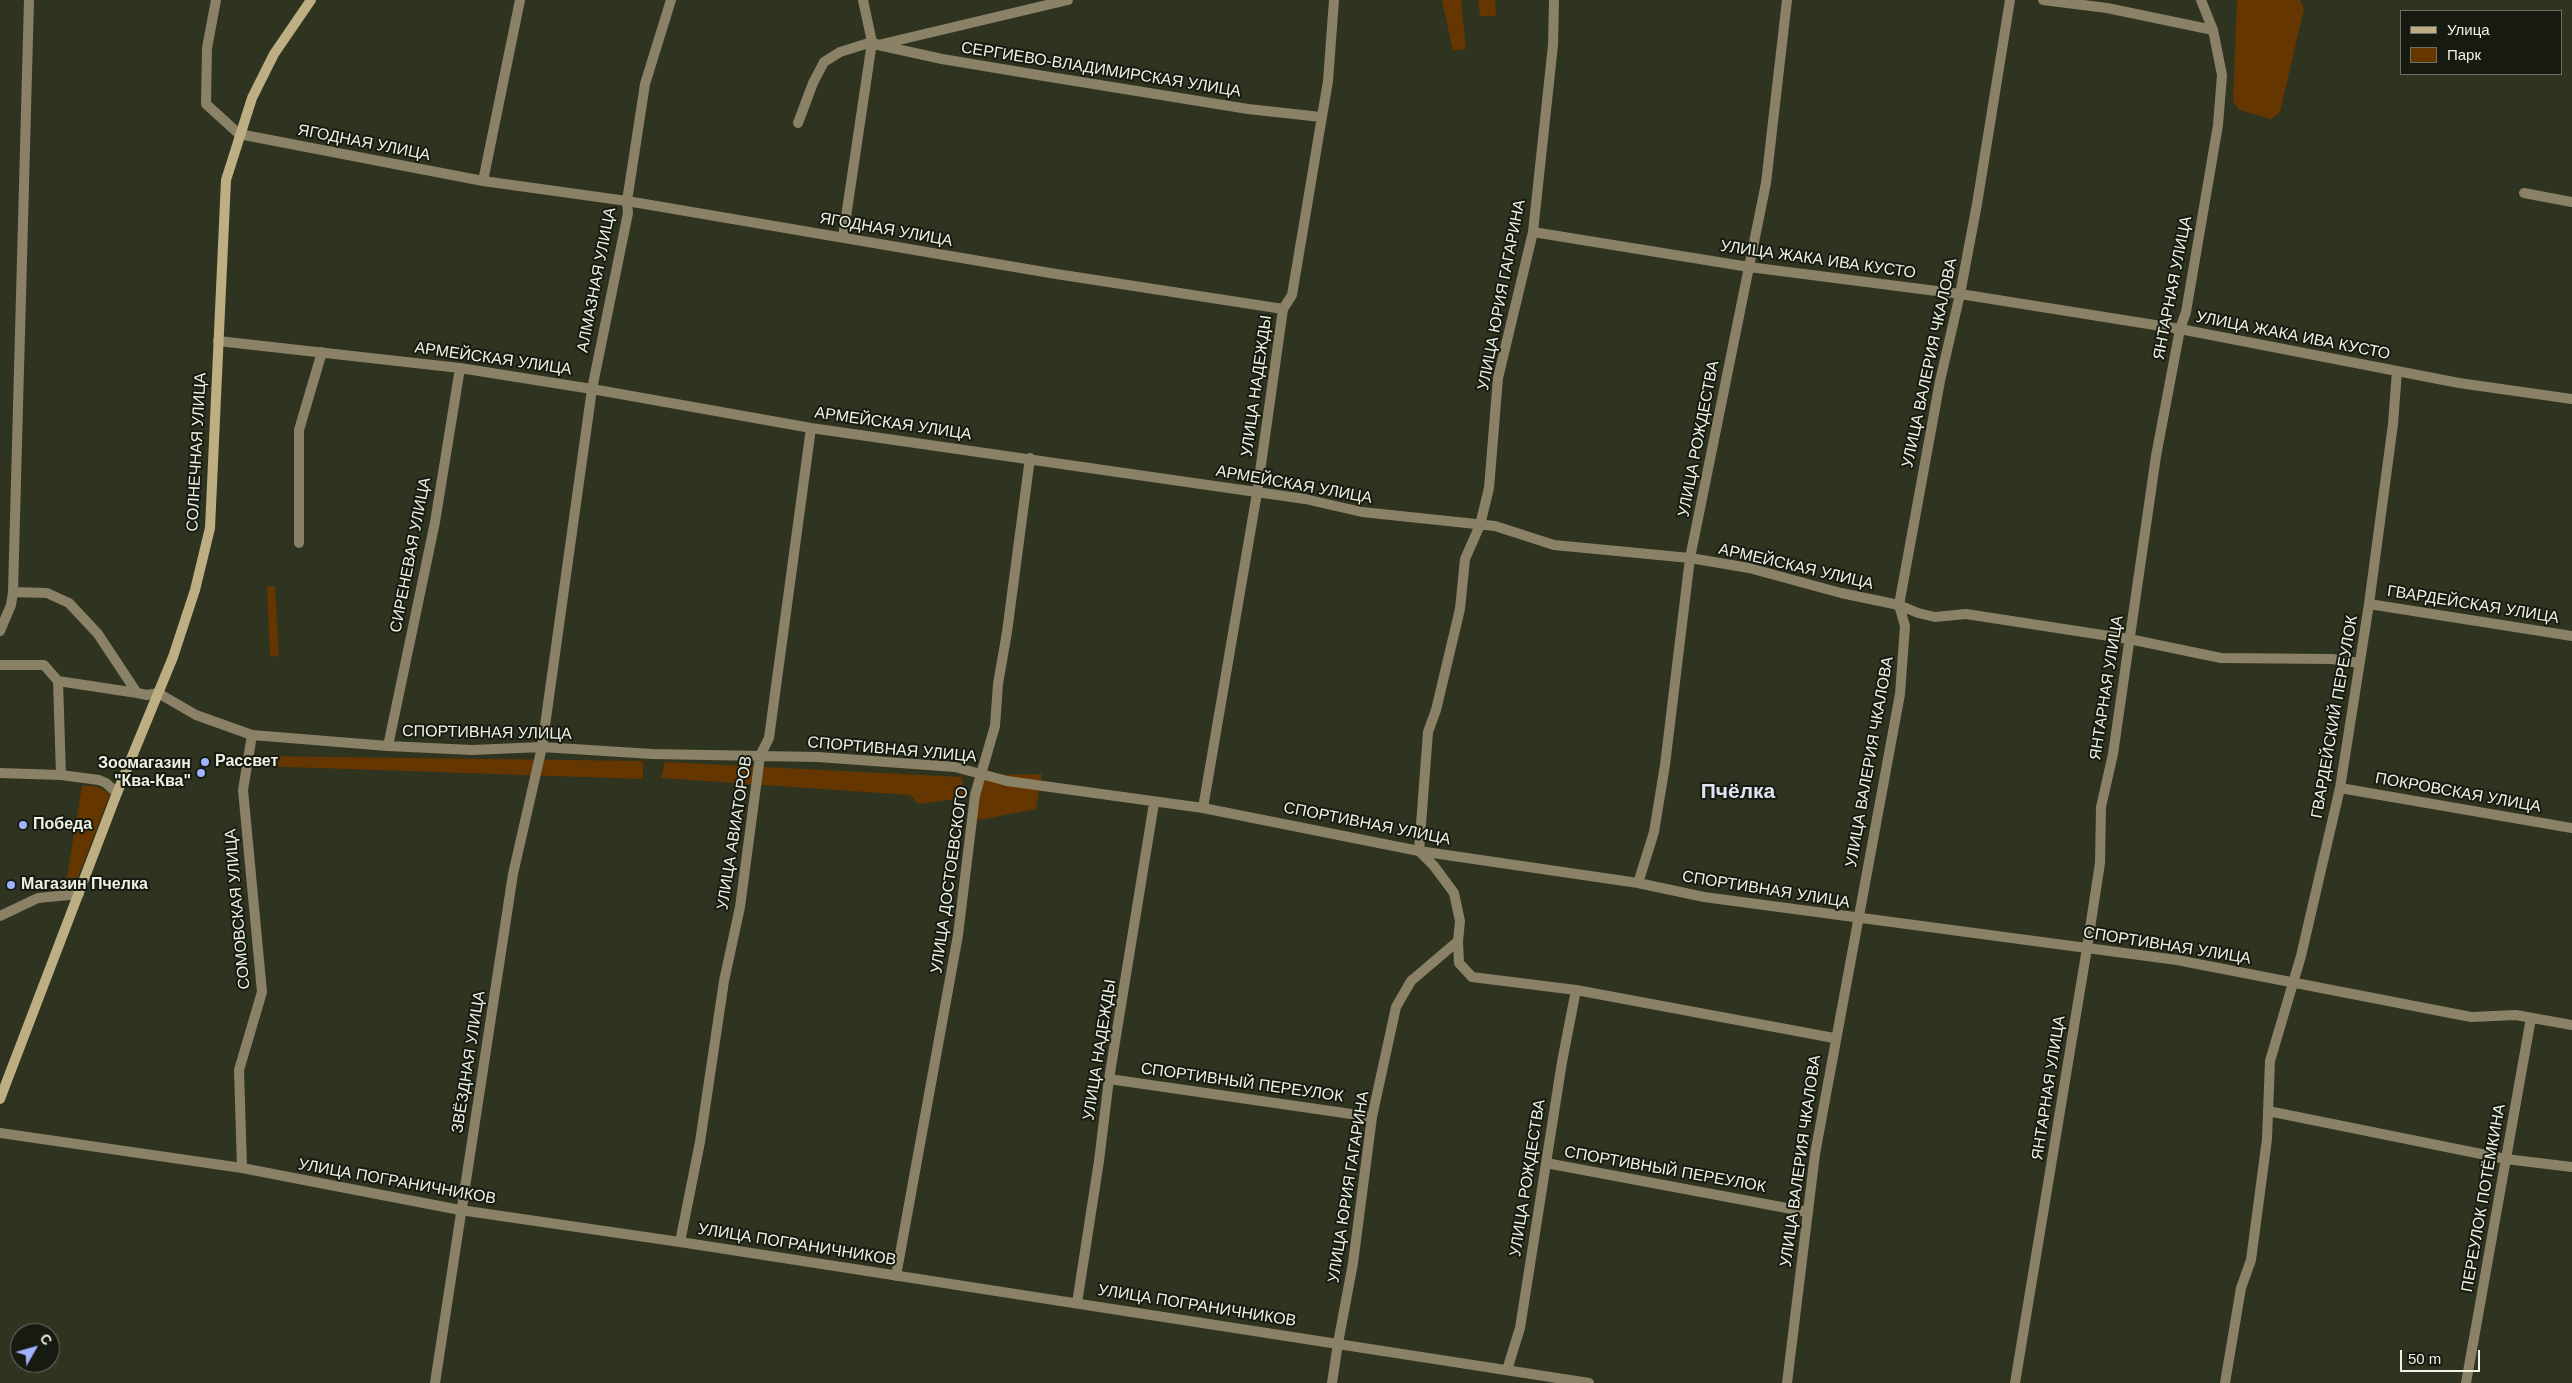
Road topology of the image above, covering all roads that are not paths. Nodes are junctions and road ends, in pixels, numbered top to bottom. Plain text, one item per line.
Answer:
1 (29, 0) edge
2 (216, 0) edge
3 (311, 0) edge
4 (520, 0) edge
5 (672, 0) edge
6 (863, 0) edge
7 (1068, 0) edge
8 (1334, 0) edge
9 (1554, 0) edge
10 (1787, 0) edge
11 (2010, 0) edge
12 (2043, 0) edge
13 (2201, 0) edge
14 (2213, 30) junction
15 (875, 44) junction
16 (1321, 117) junction
17 (798, 123) dead end
18 (239, 134) junction
19 (483, 180) junction
20 (2524, 194) dead end
21 (627, 201) junction
22 (2572, 202) edge
23 (1533, 232) junction
24 (844, 237) junction
25 (1749, 267) junction
26 (1960, 294) junction
27 (1283, 309) junction
28 (2180, 329) junction
29 (218, 341) junction
30 (322, 352) junction
31 (460, 368) junction
32 (2397, 371) junction
33 (592, 388) junction
34 (2572, 399) edge
35 (811, 428) junction
36 (1030, 458) junction
37 (1257, 493) junction
38 (1480, 525) junction
39 (299, 543) dead end
40 (1690, 558) junction
41 (13, 592) junction
42 (2369, 604) junction
43 (0, 605) edge
44 (11, 605) junction
45 (1899, 605) junction
46 (0, 631) edge
47 (2572, 636) edge
48 (2129, 640) junction
49 (2359, 663) junction
50 (0, 665) edge
51 (58, 681) junction
52 (137, 693) junction
53 (158, 693) junction
54 (252, 734) junction
55 (388, 746) junction
56 (542, 747) junction
57 (760, 756) junction
58 (982, 772) junction
59 (0, 773) edge
60 (61, 775) junction
61 (2340, 788) junction
62 (117, 793) junction
63 (1154, 802) junction
64 (1203, 808) junction
65 (2572, 828) edge
66 (1419, 851) junction
67 (1638, 883) junction
68 (79, 894) junction
69 (0, 916) edge
70 (1857, 919) junction
71 (1458, 941) junction
72 (2087, 948) junction
73 (2293, 983) junction
74 (1576, 990) junction
75 (2531, 1018) junction
76 (2572, 1025) edge
77 (1834, 1038) junction
78 (1108, 1079) junction
79 (0, 1099) edge
80 (2268, 1111) junction
81 (1372, 1118) junction
82 (0, 1133) edge
83 (2506, 1159) junction
84 (1546, 1163) junction
85 (2572, 1167) edge
86 (242, 1168) junction
87 (460, 1210) junction
88 (1808, 1212) junction
89 (680, 1242) junction
90 (896, 1276) junction
91 (1077, 1303) junction
92 (1338, 1343) junction
93 (1507, 1370) junction
94 (435, 1383) edge
95 (1332, 1383) edge
96 (1589, 1383) edge
97 (1787, 1383) edge
98 (2015, 1383) edge
99 (2225, 1383) edge
100 (2466, 1383) edge

1 - 41 street
2 - 18 street
3 - 18 street, СОЛНЕЧНАЯ УЛИЦА
4 - 19 street
5 - 21 street, АЛМАЗНАЯ УЛИЦА
6 - 15 street
7 - 15 street
8 - 16 street, УЛИЦА НАДЕЖДЫ
9 - 23 street, УЛИЦА ЮРИЯ ГАГАРИНА
10 - 25 street, УЛИЦА РОЖДЕСТВА
11 - 26 street, УЛИЦА ВАЛЕРИЯ ЧКАЛОВА
12 - 14 street
13 - 14 street, ЯНТАРНАЯ УЛИЦА
14 - 28 street, ЯНТАРНАЯ УЛИЦА
15 - 16 street, СЕРГИЕВО-ВЛАДИМИРСКАЯ УЛИЦА
15 - 17 street
15 - 24 street
16 - 27 street, УЛИЦА НАДЕЖДЫ
18 - 19 street, ЯГОДНАЯ УЛИЦА
18 - 29 street, СОЛНЕЧНАЯ УЛИЦА
19 - 21 street, ЯГОДНАЯ УЛИЦА
20 - 22 street
21 - 24 street, ЯГОДНАЯ УЛИЦА
21 - 33 street, АЛМАЗНАЯ УЛИЦА
23 - 25 street, УЛИЦА ЖАКА ИВА КУСТО
23 - 38 street, УЛИЦА ЮРИЯ ГАГАРИНА
24 - 27 street, ЯГОДНАЯ УЛИЦА
25 - 26 street, УЛИЦА ЖАКА ИВА КУСТО
25 - 40 street, УЛИЦА РОЖДЕСТВА
26 - 28 street, УЛИЦА ЖАКА ИВА КУСТО
26 - 45 street, УЛИЦА ВАЛЕРИЯ ЧКАЛОВА
27 - 37 street, УЛИЦА НАДЕЖДЫ
28 - 32 street, УЛИЦА ЖАКА ИВА КУСТО
28 - 48 street, ЯНТАРНАЯ УЛИЦА
29 - 30 street, АРМЕЙСКАЯ УЛИЦА
29 - 53 street, СОЛНЕЧНАЯ УЛИЦА
30 - 31 street, АРМЕЙСКАЯ УЛИЦА
30 - 39 street
31 - 33 street, АРМЕЙСКАЯ УЛИЦА
31 - 55 street, СИРЕНЕВАЯ УЛИЦА
32 - 34 street, УЛИЦА ЖАКА ИВА КУСТО
32 - 42 street, ГВАРДЕЙСКИЙ ПЕРЕУЛОК
33 - 35 street, АРМЕЙСКАЯ УЛИЦА
33 - 56 street, АЛМАЗНАЯ УЛИЦА
35 - 36 street, АРМЕЙСКАЯ УЛИЦА
35 - 57 street, УЛИЦА АВИАТОРОВ
36 - 37 street, АРМЕЙСКАЯ УЛИЦА
36 - 58 street, УЛИЦА ДОСТОЕВСКОГО
37 - 38 street, АРМЕЙСКАЯ УЛИЦА
37 - 64 street, УЛИЦА НАДЕЖДЫ
38 - 40 street, АРМЕЙСКАЯ УЛИЦА
38 - 66 street, УЛИЦА ЮРИЯ ГАГАРИНА
40 - 45 street, АРМЕЙСКАЯ УЛИЦА
40 - 67 street, УЛИЦА РОЖДЕСТВА
41 - 44 street
41 - 52 street
42 - 47 street, ГВАРДЕЙСКАЯ УЛИЦА
42 - 49 street, ГВАРДЕЙСКИЙ ПЕРЕУЛОК
43 - 44 street
44 - 46 street
45 - 48 street, АРМЕЙСКАЯ УЛИЦА
45 - 70 street, УЛИЦА ВАЛЕРИЯ ЧКАЛОВА
48 - 49 street, АРМЕЙСКАЯ УЛИЦА
48 - 72 street, ЯНТАРНАЯ УЛИЦА
49 - 61 street, ГВАРДЕЙСКИЙ ПЕРЕУЛОК
50 - 51 street
51 - 52 street
51 - 60 street
52 - 53 street
53 - 54 street, СПОРТИВНАЯ УЛИЦА
53 - 62 street, СОЛНЕЧНАЯ УЛИЦА
54 - 55 street, СПОРТИВНАЯ УЛИЦА
54 - 86 street, СОМОВСКАЯ УЛИЦА
55 - 56 street, СПОРТИВНАЯ УЛИЦА
56 - 57 street, СПОРТИВНАЯ УЛИЦА
56 - 87 street, ЗВЁЗДНАЯ УЛИЦА
57 - 58 street, СПОРТИВНАЯ УЛИЦА
57 - 89 street, УЛИЦА АВИАТОРОВ
58 - 63 street, СПОРТИВНАЯ УЛИЦА
58 - 90 street, УЛИЦА ДОСТОЕВСКОГО
59 - 60 street
60 - 62 street
61 - 65 street, ПОКРОВСКАЯ УЛИЦА
61 - 73 street, ГВАРДЕЙСКИЙ ПЕРЕУЛОК
62 - 68 street, СОЛНЕЧНАЯ УЛИЦА
63 - 64 street, СПОРТИВНАЯ УЛИЦА
63 - 78 street, УЛИЦА НАДЕЖДЫ
64 - 66 street, СПОРТИВНАЯ УЛИЦА
66 - 67 street, СПОРТИВНАЯ УЛИЦА
66 - 71 street
67 - 70 street, СПОРТИВНАЯ УЛИЦА
68 - 69 street
68 - 79 street, СОЛНЕЧНАЯ УЛИЦА
70 - 72 street, СПОРТИВНАЯ УЛИЦА
70 - 77 street, УЛИЦА ВАЛЕРИЯ ЧКАЛОВА
71 - 74 street
71 - 81 street, УЛИЦА ЮРИЯ ГАГАРИНА
72 - 73 street, СПОРТИВНАЯ УЛИЦА
72 - 98 street, ЯНТАРНАЯ УЛИЦА
73 - 75 street, СПОРТИВНАЯ УЛИЦА
73 - 80 street, ГВАРДЕЙСКИЙ ПЕРЕУЛОК
74 - 77 street
74 - 84 street, УЛИЦА РОЖДЕСТВА
75 - 76 street, СПОРТИВНАЯ УЛИЦА
75 - 83 street, ПЕРЕУЛОК ПОТЁМКИНА
77 - 88 street, УЛИЦА ВАЛЕРИЯ ЧКАЛОВА
78 - 81 street, СПОРТИВНЫЙ ПЕРЕУЛОК
78 - 91 street, УЛИЦА НАДЕЖДЫ
80 - 83 street
80 - 99 street, ГВАРДЕЙСКИЙ ПЕРЕУЛОК
81 - 92 street, УЛИЦА ЮРИЯ ГАГАРИНА
82 - 86 street, УЛИЦА ПОГРАНИЧНИКОВ
83 - 85 street
83 - 100 street, ПЕРЕУЛОК ПОТЁМКИНА
84 - 88 street, СПОРТИВНЫЙ ПЕРЕУЛОК
84 - 93 street, УЛИЦА РОЖДЕСТВА
86 - 87 street, УЛИЦА ПОГРАНИЧНИКОВ
87 - 89 street, УЛИЦА ПОГРАНИЧНИКОВ
87 - 94 street, ЗВЁЗДНАЯ УЛИЦА
88 - 97 street, УЛИЦА ВАЛЕРИЯ ЧКАЛОВА
89 - 90 street, УЛИЦА ПОГРАНИЧНИКОВ
90 - 91 street, УЛИЦА ПОГРАНИЧНИКОВ
91 - 92 street, УЛИЦА ПОГРАНИЧНИКОВ
92 - 93 street, УЛИЦА ПОГРАНИЧНИКОВ
92 - 95 street, УЛИЦА ЮРИЯ ГАГАРИНА
93 - 96 street, УЛИЦА ПОГРАНИЧНИКОВ

